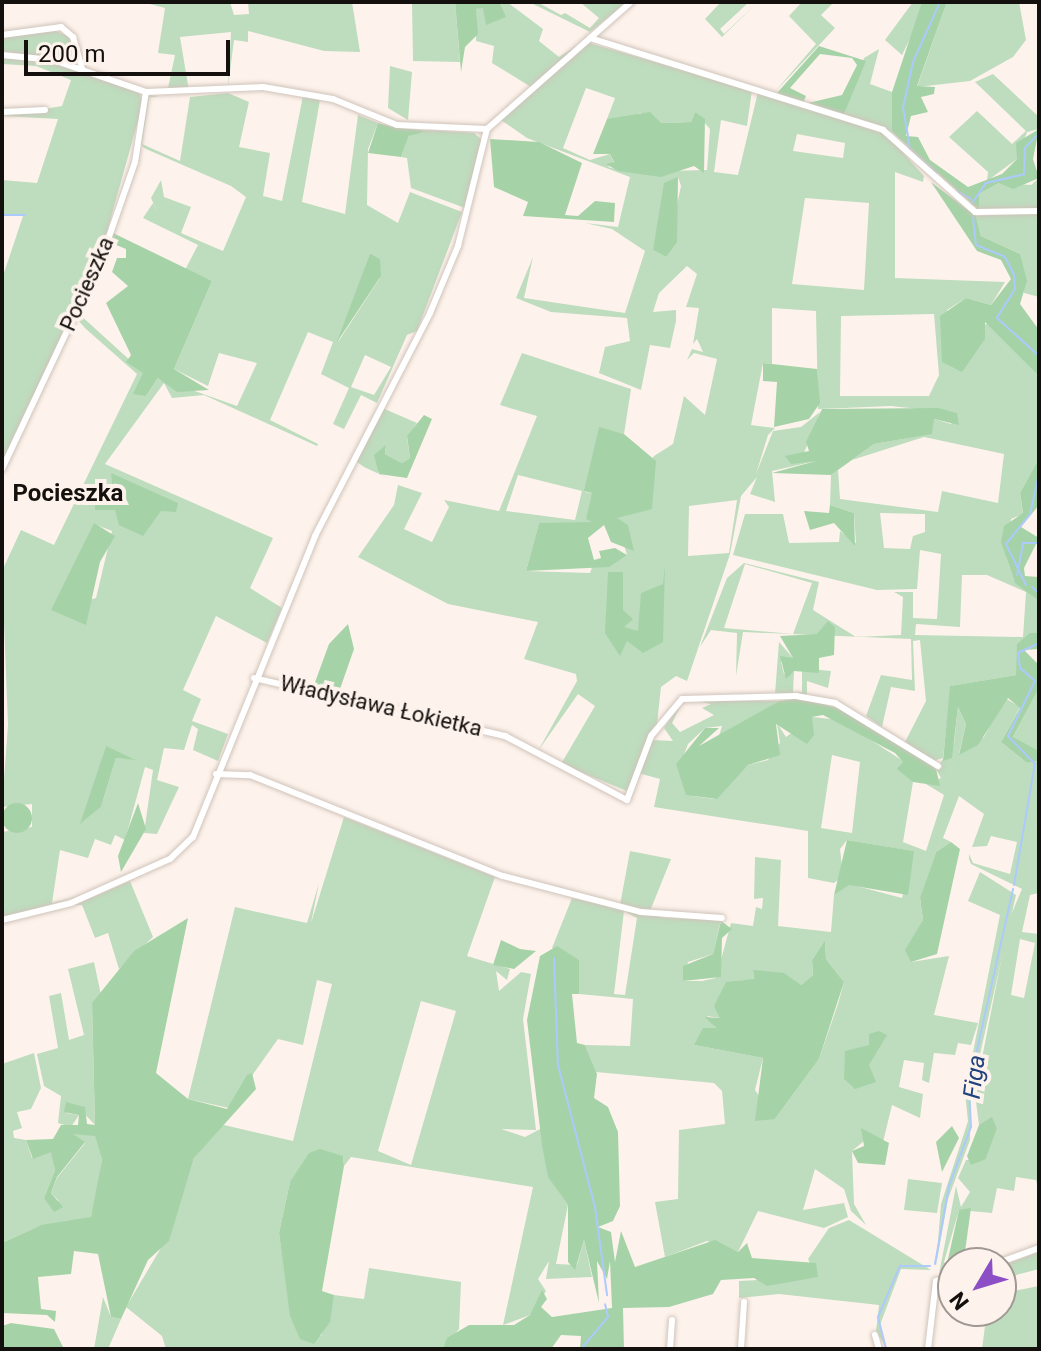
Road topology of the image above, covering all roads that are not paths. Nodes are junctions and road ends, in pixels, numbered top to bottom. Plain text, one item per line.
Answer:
1 (631, 2) edge
2 (2, 35) edge
3 (590, 38) junction
4 (2, 55) edge
5 (82, 69) junction
6 (146, 92) junction
7 (45, 110) dead end
8 (2, 112) edge
9 (487, 129) junction
10 (1039, 211) edge
11 (2, 469) edge
12 (254, 678) junction
13 (938, 766) dead end
14 (216, 774) junction
15 (722, 918) dead end
16 (2, 920) edge
17 (1039, 1248) edge
18 (1017, 1256) edge
19 (937, 1281) edge
20 (744, 1302) dead end
21 (672, 1320) dead end
22 (875, 1335) dead end
23 (670, 1349) edge
24 (741, 1349) edge
25 (879, 1349) edge
26 (928, 1349) edge

1 - 3 street
2 - 5 street
3 - 9 street
3 - 10 street
4 - 5 street
5 - 6 street
6 - 9 street
6 - 11 street, Pocieszka
7 - 8 street
9 - 12 street, Władysława Łokietka
12 - 13 street, Władysława Łokietka
12 - 14 street, Władysława Łokietka
14 - 15 street
14 - 16 street, Władysława Łokietka
17 - 18 street
19 - 26 street
20 - 24 street
21 - 23 street
22 - 25 street

